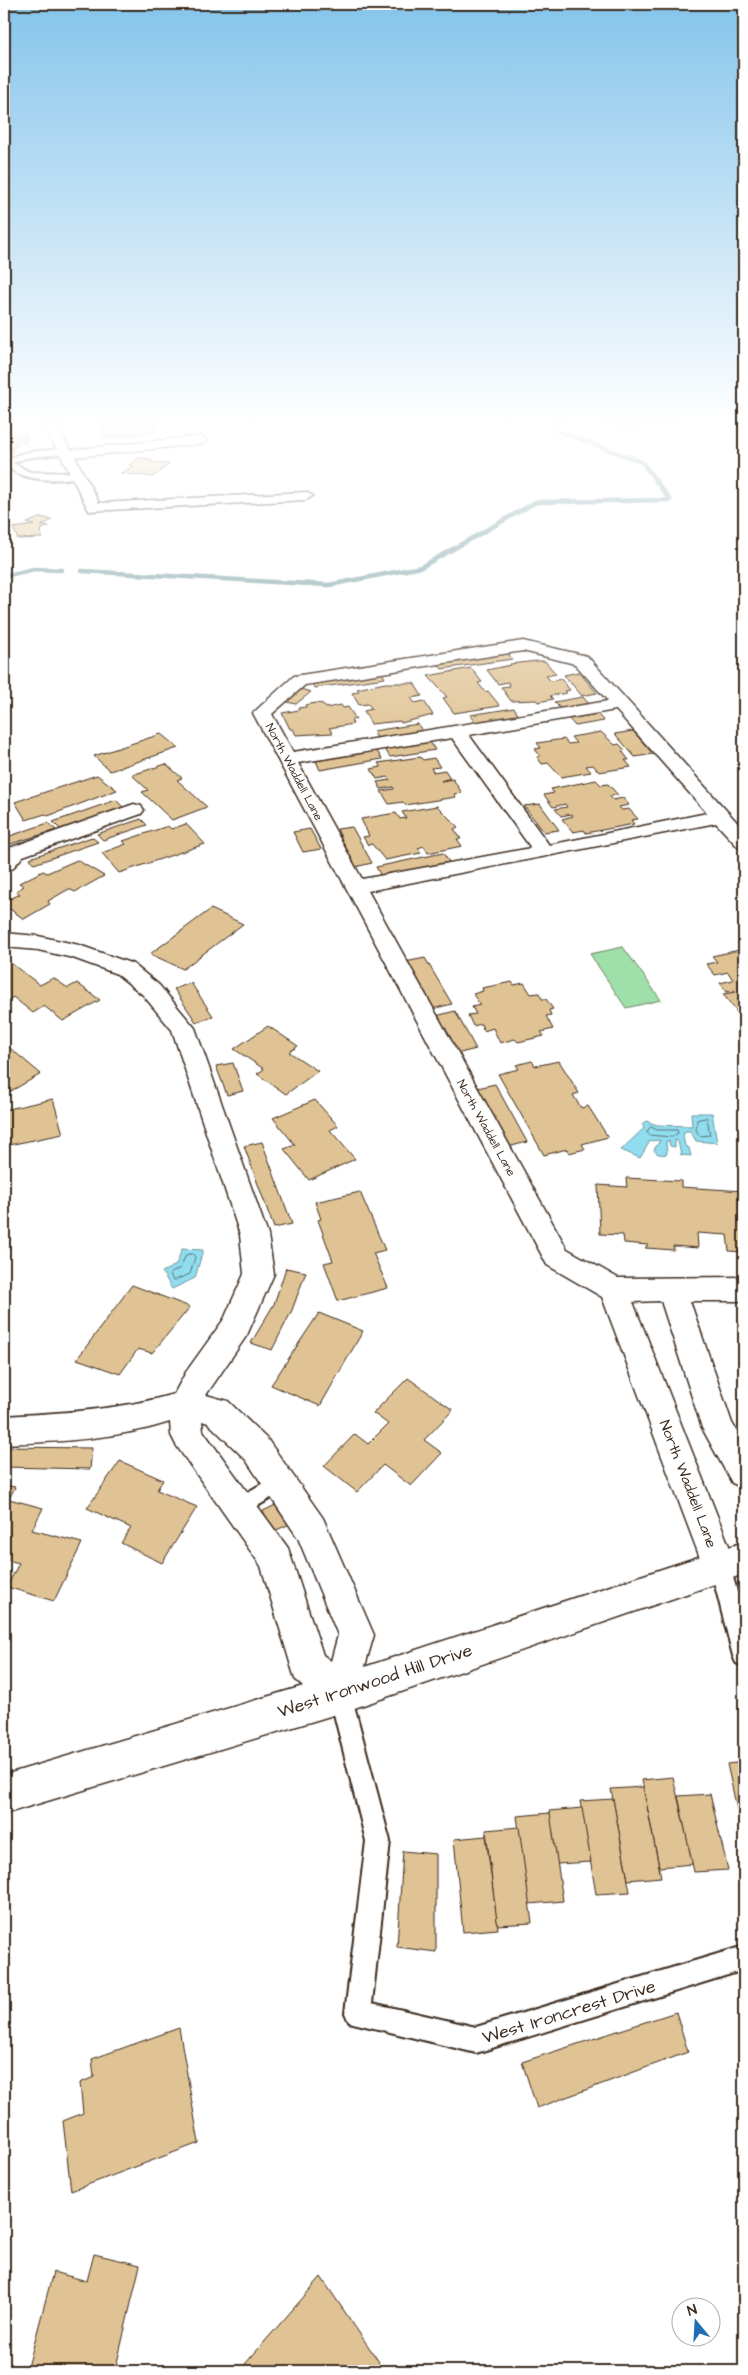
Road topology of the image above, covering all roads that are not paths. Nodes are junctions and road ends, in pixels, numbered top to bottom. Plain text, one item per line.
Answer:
1 (620, 704) junction
2 (457, 731) junction
3 (288, 759) junction
4 (134, 810) dead end
5 (721, 816) junction
6 (744, 842) edge
7 (544, 852) junction
8 (4, 864) edge
9 (355, 888) junction
10 (4, 940) edge
11 (614, 1290) junction
12 (744, 1290) edge
13 (672, 1291) junction
14 (191, 1393) junction
15 (4, 1430) edge
16 (744, 1473) edge
17 (280, 1482) junction
18 (239, 1507) junction
19 (732, 1562) edge
20 (744, 1656) edge
21 (340, 1694) junction
22 (4, 1795) edge
23 (744, 1958) edge

1 - 2 street
1 - 3 street, North Waddell Lane
1 - 5 street, North Waddell Lane
2 - 3 street
2 - 7 street
3 - 9 street, North Waddell Lane
4 - 8 street
5 - 6 street, North Waddell Lane
5 - 7 street
7 - 9 street
9 - 11 street, North Waddell Lane
10 - 14 street
11 - 13 street, North Waddell Lane
11 - 19 street, North Waddell Lane
12 - 13 street, North Waddell Lane
13 - 16 street
14 - 15 street
14 - 17 street
14 - 18 street
17 - 18 lane
17 - 21 street
18 - 21 street
19 - 20 lane
19 - 21 street, West Ironwood Hill Drive
21 - 22 street, West Ironwood Hill Drive
21 - 23 lane, West Ironcrest Drive

